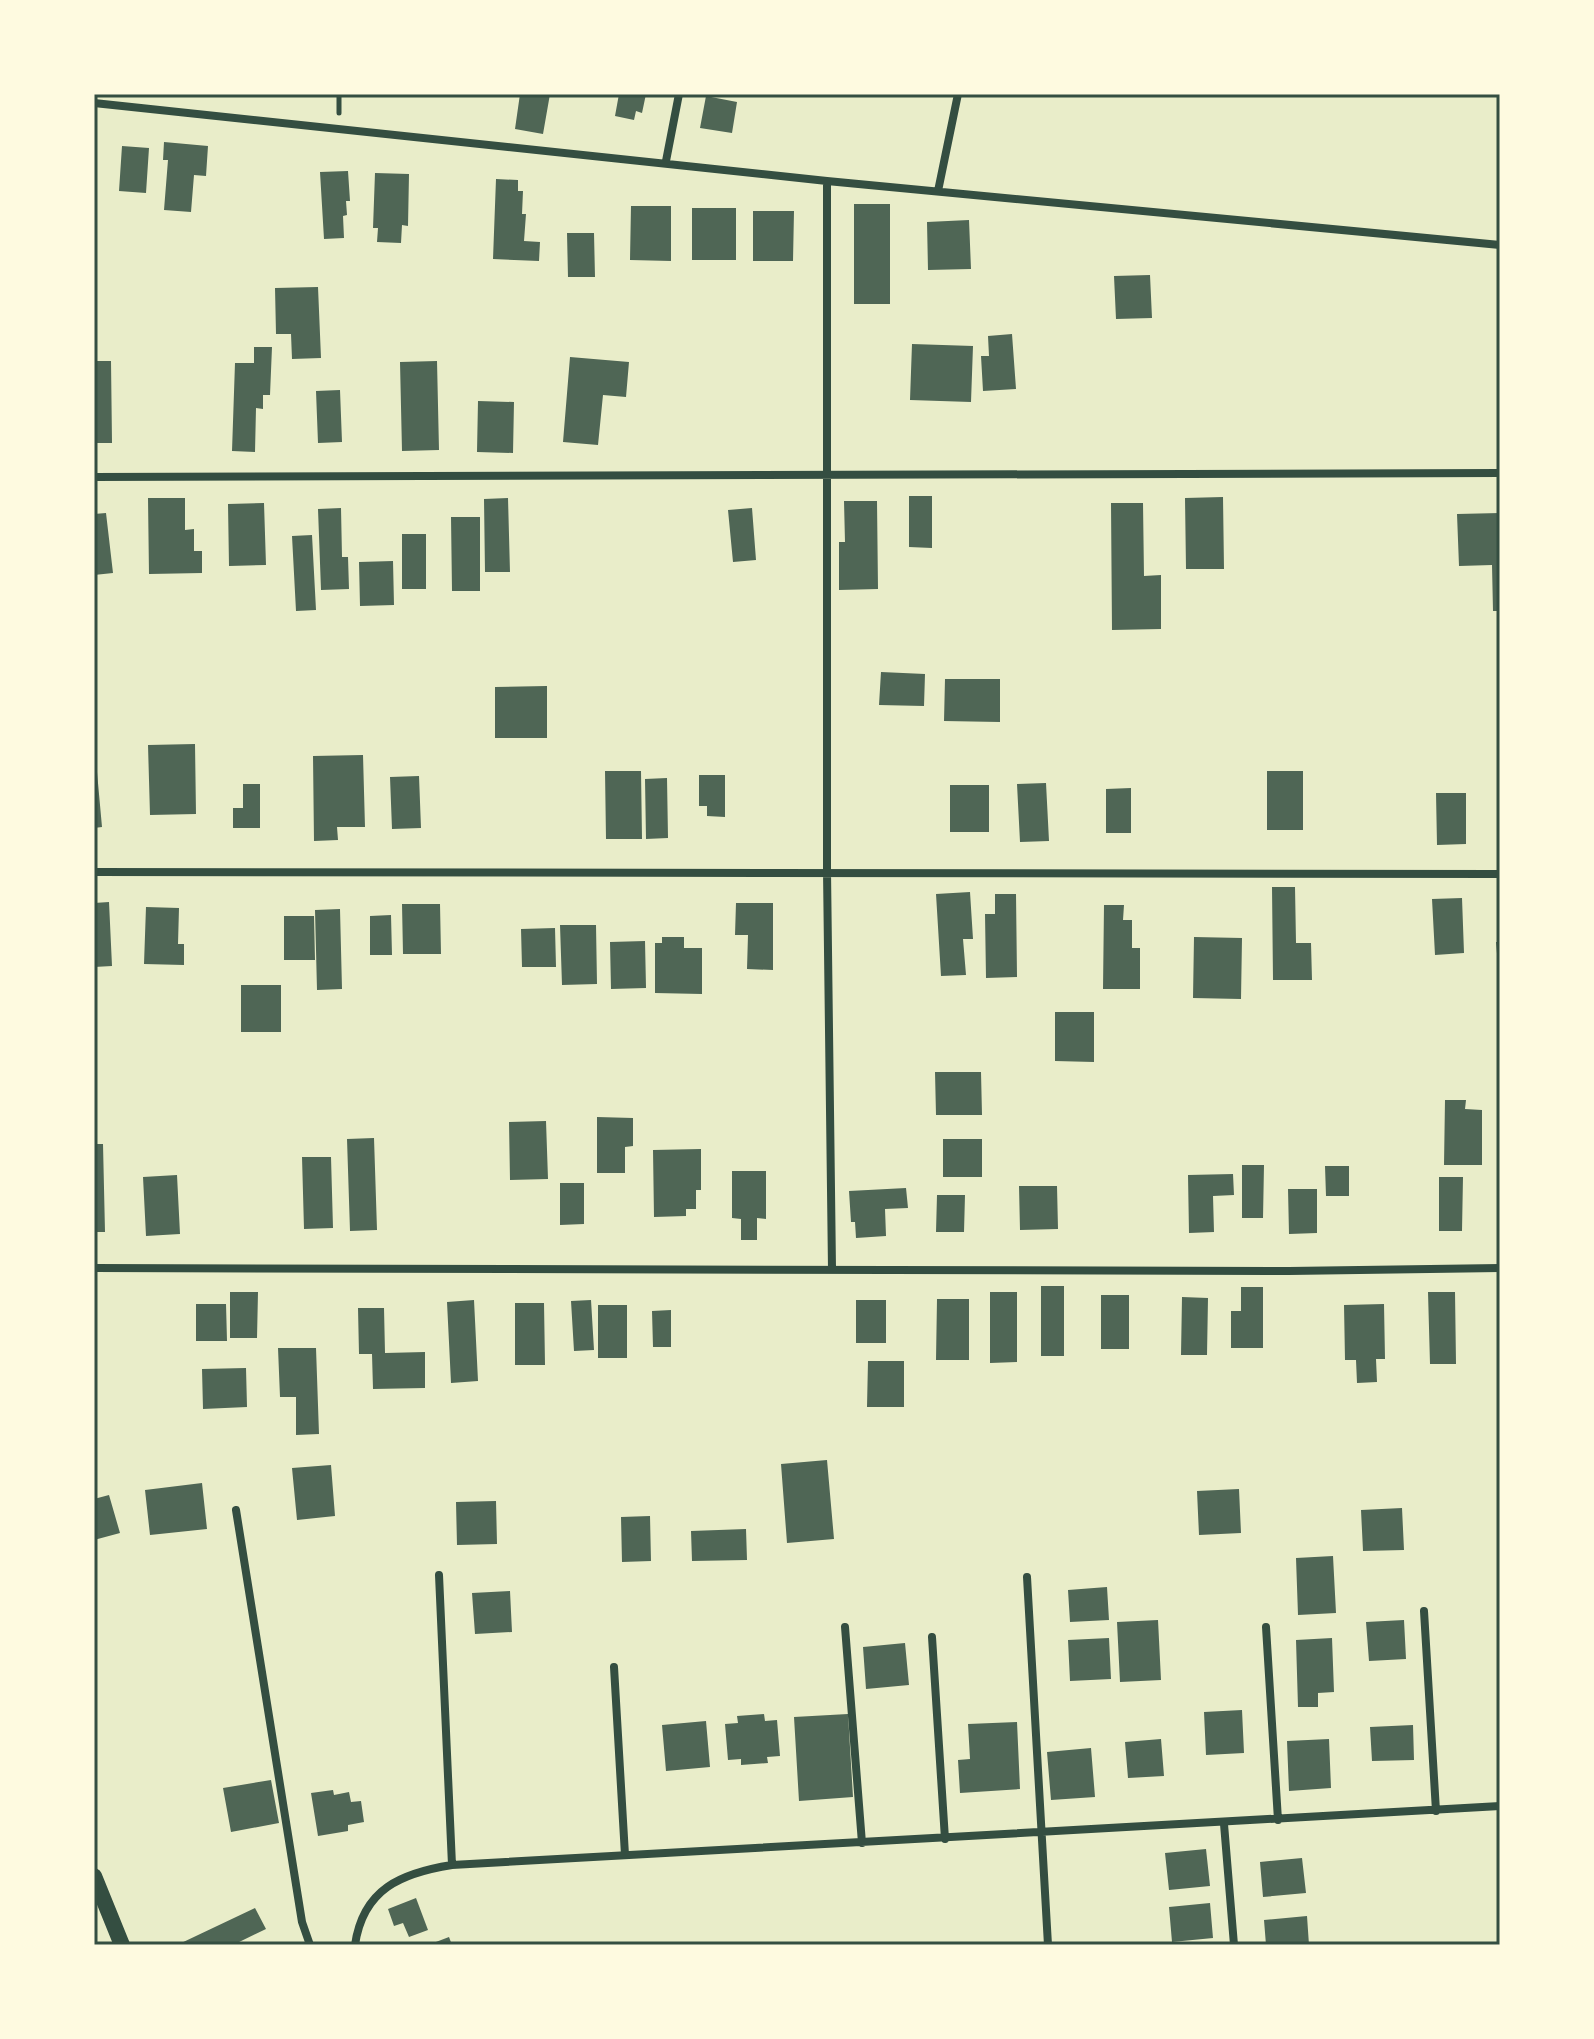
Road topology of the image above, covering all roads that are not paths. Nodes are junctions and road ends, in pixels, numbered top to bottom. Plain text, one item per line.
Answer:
1 (679, 94) edge
2 (958, 94) edge
3 (94, 103) edge
4 (666, 161) junction
5 (827, 181) junction
6 (938, 191) junction
7 (1500, 245) edge
8 (826, 473) junction
9 (1500, 473) edge
10 (94, 477) edge
11 (827, 871) junction
12 (94, 872) edge
13 (1500, 874) edge
14 (94, 1268) edge
15 (1500, 1268) edge
16 (832, 1269) junction
17 (236, 1510) dead end
18 (439, 1575) dead end
19 (1027, 1577) dead end
20 (1424, 1611) dead end
21 (845, 1627) dead end
22 (1266, 1627) dead end
23 (932, 1637) dead end
24 (614, 1667) dead end
25 (1500, 1806) edge
26 (1436, 1811) junction
27 (1278, 1820) junction
28 (1224, 1824) junction
29 (1039, 1832) junction
30 (945, 1839) junction
31 (862, 1843) junction
32 (625, 1855) junction
33 (452, 1865) junction
34 (94, 1876) edge
35 (122, 1945) edge
36 (310, 1945) edge
37 (355, 1945) edge
38 (1048, 1945) edge
39 (1234, 1945) edge

1 - 4 street
2 - 6 street
3 - 4 street
4 - 5 street
5 - 6 street
5 - 8 street
6 - 7 street
8 - 9 street
8 - 10 street
8 - 11 street
11 - 12 street
11 - 13 street
11 - 16 street
14 - 16 street
15 - 16 street
17 - 36 street
18 - 33 street
19 - 29 street
20 - 26 street
21 - 31 street
22 - 27 street
23 - 30 street
24 - 32 street
25 - 26 street
26 - 27 street
27 - 28 street
28 - 29 street
28 - 39 street
29 - 30 street
29 - 38 street
30 - 31 street
31 - 32 street
32 - 33 street
33 - 37 street
34 - 35 main road

